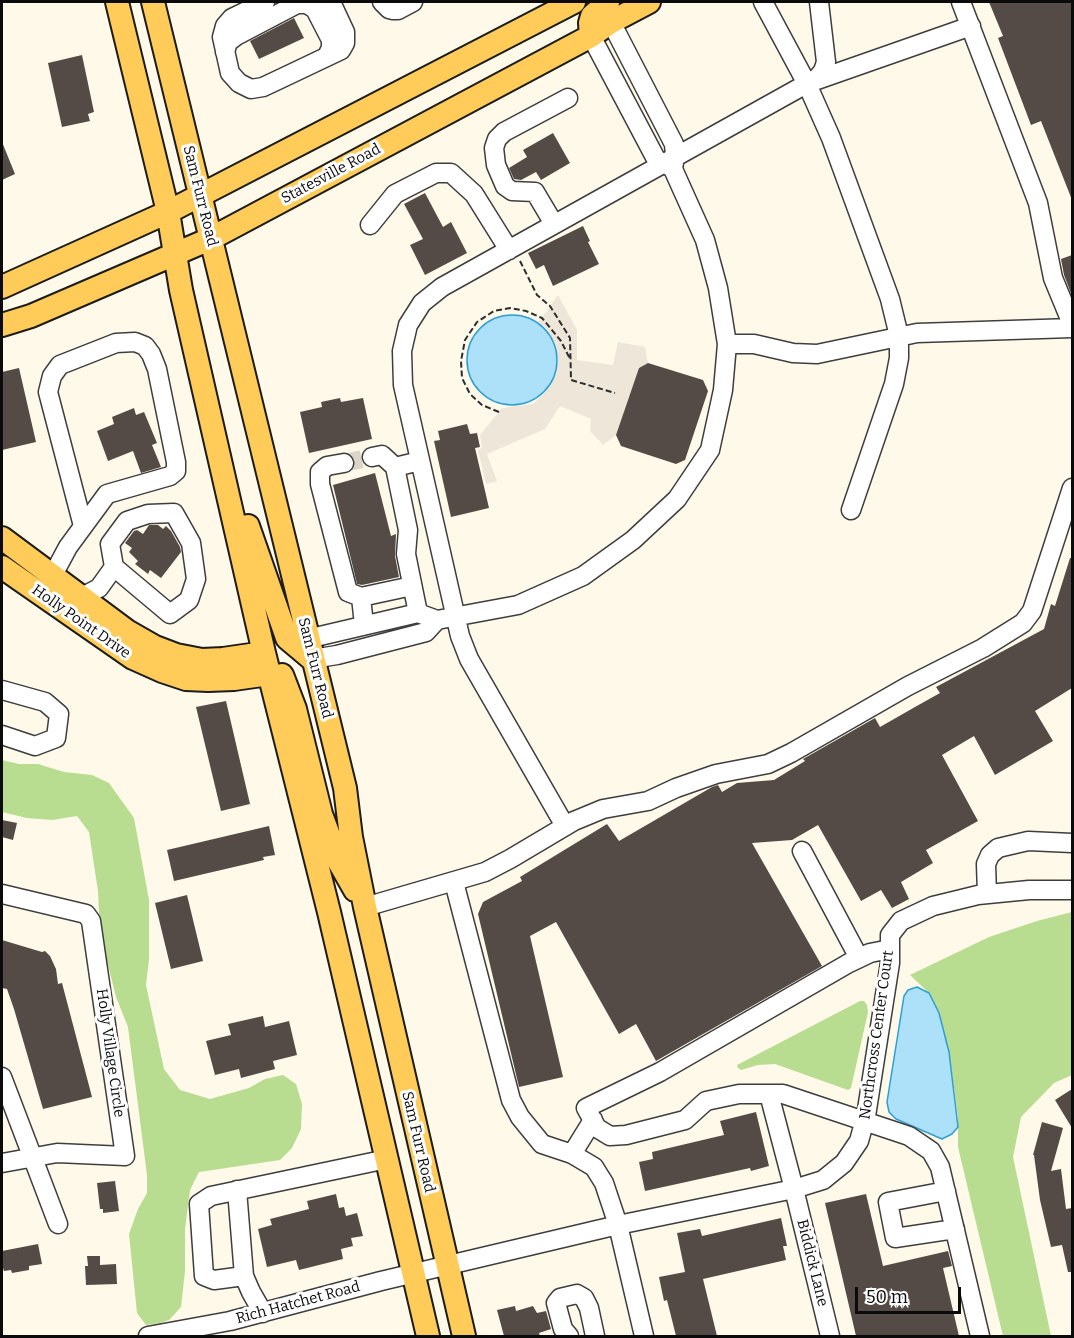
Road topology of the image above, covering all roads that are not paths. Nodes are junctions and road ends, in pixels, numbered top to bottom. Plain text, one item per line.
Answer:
1 (117, 2) edge
2 (153, 2) edge
3 (265, 2) edge
4 (331, 2) edge
5 (372, 2) edge
6 (650, 2) edge
7 (763, 2) edge
8 (819, 2) edge
9 (961, 2) edge
10 (569, 3) edge
11 (398, 4) edge
12 (609, 12) edge
13 (971, 26) junction
14 (591, 36) junction
15 (225, 52) junction
16 (327, 56) junction
17 (807, 84) junction
18 (568, 98) dead end
19 (670, 163) junction
20 (200, 196) junction
21 (168, 212) junction
22 (554, 224) junction
23 (370, 225) dead end
24 (210, 239) junction
25 (511, 249) junction
26 (175, 254) junction
27 (2, 287) edge
28 (2, 325) edge
29 (1072, 326) edge
30 (899, 336) junction
31 (727, 344) junction
32 (210, 413) junction
33 (372, 457) tunnel mouth
34 (420, 461) junction
35 (344, 463) tunnel mouth
36 (395, 467) junction
37 (1072, 488) edge
38 (851, 510) dead end
39 (434, 523) junction
40 (83, 526) junction
41 (408, 530) junction
42 (2, 538) edge
43 (2, 548) edge
44 (2, 567) edge
45 (114, 567) junction
46 (53, 575) junction
47 (412, 586) junction
48 (82, 597) junction
49 (361, 597) junction
50 (418, 613) junction
51 (456, 616) junction
52 (437, 620) junction
53 (364, 625) junction
54 (310, 649) junction
55 (267, 663) junction
56 (2, 690) edge
57 (2, 735) edge
58 (565, 826) junction
59 (1072, 843) edge
60 (802, 852) dead end
61 (454, 882) junction
62 (1072, 890) edge
63 (2, 894) edge
64 (987, 894) junction
65 (365, 907) junction
66 (890, 949) junction
67 (859, 958) junction
68 (2, 1077) edge
69 (769, 1094) junction
70 (593, 1120) junction
71 (864, 1122) junction
72 (572, 1154) junction
73 (33, 1158) junction
74 (387, 1159) junction
75 (2, 1163) edge
76 (794, 1189) junction
77 (237, 1190) junction
78 (946, 1191) junction
79 (58, 1224) dead end
80 (618, 1225) junction
81 (955, 1229) junction
82 (448, 1265) junction
83 (414, 1273) junction
84 (244, 1276) junction
85 (263, 1312) junction
86 (148, 1336) edge
87 (428, 1336) edge
88 (464, 1336) edge
89 (569, 1336) edge
90 (595, 1336) edge
91 (644, 1336) edge
92 (830, 1336) edge
93 (980, 1336) edge

1 - 21 main road
2 - 20 main road, Sam Furr Road
3 - 15 street
4 - 16 street
5 - 11 street
6 - 12 main road
7 - 17 street
8 - 17 street
9 - 13 street
10 - 20 main road
12 - 14 main road
12 - 19 street
13 - 17 street
13 - 29 street
14 - 19 street
14 - 24 main road, Statesville Road
15 - 16 street
15 - 16 street
17 - 19 street
17 - 30 street
18 - 22 street
19 - 22 street
19 - 31 street
20 - 21 main road
20 - 24 main road, Sam Furr Road
21 - 26 main road
21 - 27 main road
22 - 25 street
23 - 25 street
24 - 26 main road, Statesville Road
24 - 54 main road, Sam Furr Road
25 - 34 street
26 - 28 main road, Statesville Road
26 - 32 main road
29 - 30 street
30 - 31 street
30 - 38 street
31 - 51 street
32 - 54 main road
32 - 55 main road
33 - 36 street
34 - 36 street
34 - 39 street
35 - 49 street
36 - 41 street
37 - 58 street
39 - 41 street
39 - 51 street
40 - 40 street
40 - 46 street
41 - 47 street
42 - 46 main road, Holly Point Drive
43 - 46 main road
44 - 55 main road, Holly Point Drive
45 - 45 street
45 - 48 street
46 - 48 main road, Holly Point Drive
47 - 49 street
47 - 50 street
48 - 55 main road, Holly Point Drive
49 - 53 street
50 - 52 street
50 - 53 street
51 - 52 street
51 - 58 street
52 - 54 street
53 - 54 street
54 - 65 main road, Sam Furr Road
55 - 65 main road
55 - 74 main road
56 - 57 street
58 - 61 street
59 - 64 street
60 - 67 street
61 - 65 street
61 - 72 street
62 - 64 street, Northcross Center Court
63 - 73 street, Holly Village Circle
64 - 66 street, Northcross Center Court
65 - 82 main road, Sam Furr Road
66 - 67 street
66 - 71 street, Northcross Center Court
67 - 70 street
68 - 73 street
69 - 70 street
69 - 71 street
69 - 76 street, Biddick Lane
70 - 72 street
71 - 76 street, Northcross Center Court
71 - 78 street
72 - 80 street
73 - 75 street, Holly Village Circle
73 - 79 street
74 - 77 street
74 - 83 main road
76 - 80 street, Northcross Center Court
76 - 92 street, Biddick Lane
77 - 84 street
77 - 84 street
78 - 81 street
78 - 81 street
80 - 82 street, Northcross Center Court
80 - 91 street
81 - 93 street
82 - 83 street, Rich Hatchet Road
82 - 88 main road, Sam Furr Road
83 - 85 street, Rich Hatchet Road
83 - 87 main road
84 - 85 street
85 - 86 street, Rich Hatchet Road
89 - 90 street

